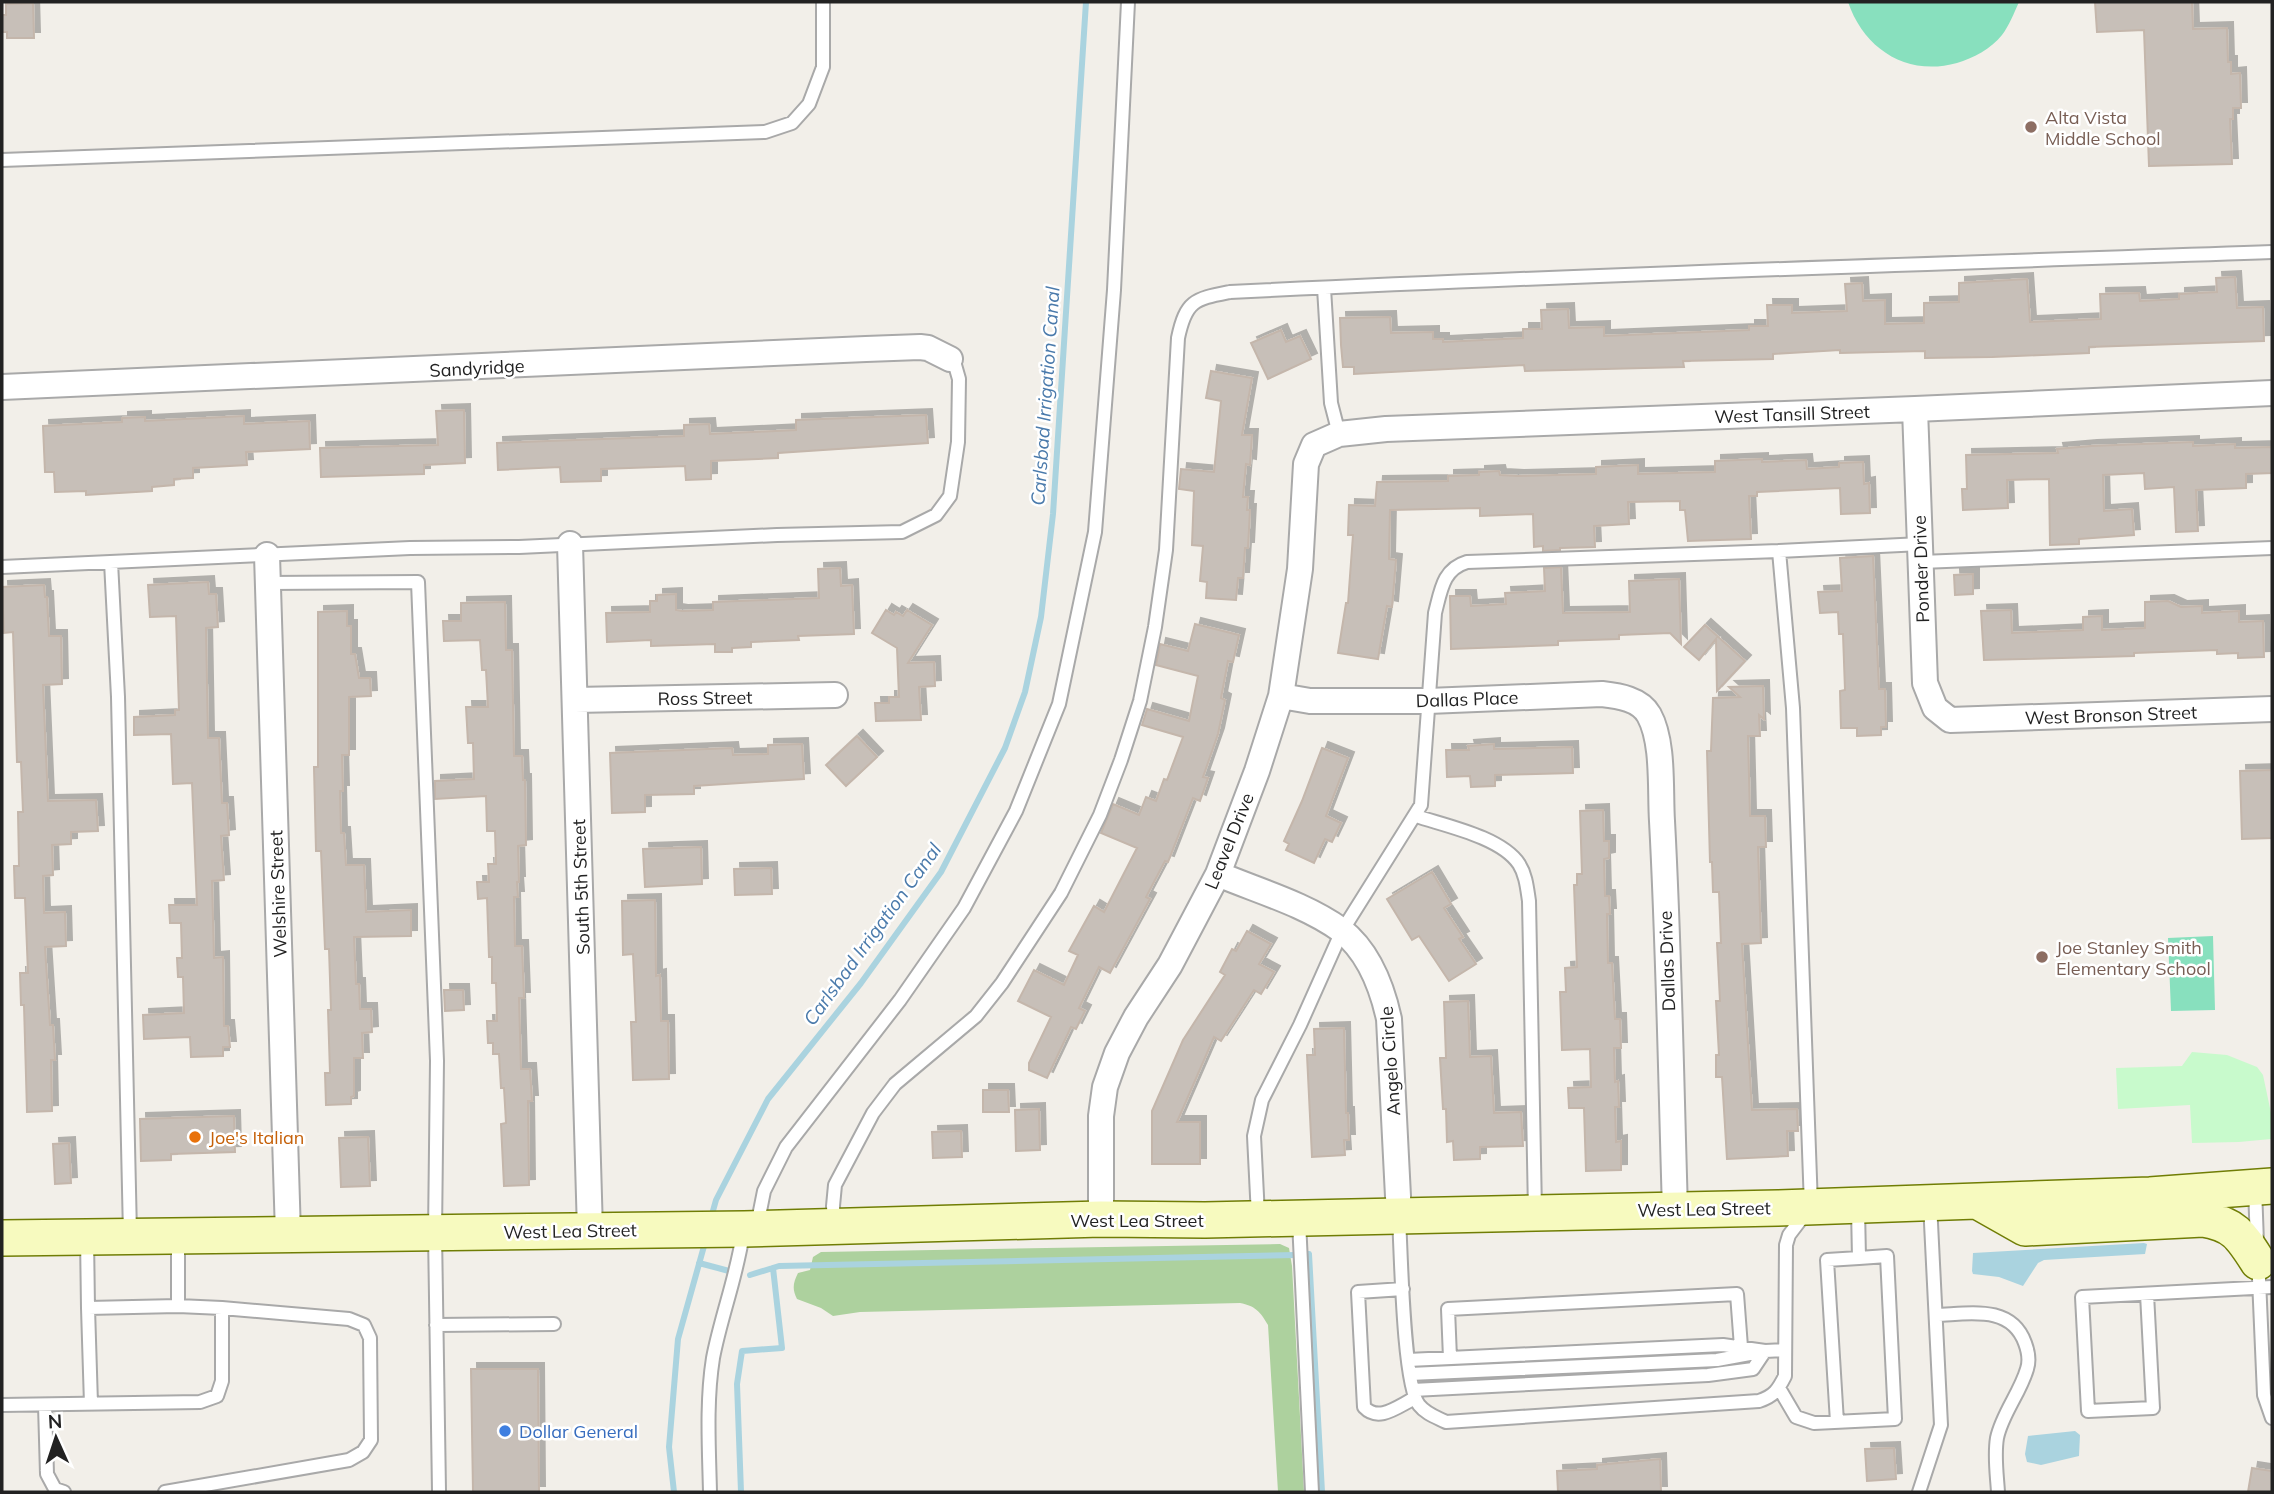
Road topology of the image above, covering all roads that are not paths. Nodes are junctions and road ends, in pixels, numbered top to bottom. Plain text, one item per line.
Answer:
1 (822, 2) edge
2 (1128, 2) edge
3 (2, 160) edge
4 (2272, 251) edge
5 (1324, 288) junction
6 (950, 359) joint
7 (2, 387) edge
8 (2272, 393) edge
9 (1915, 409) junction
10 (1339, 434) junction
11 (1314, 445) joint
12 (570, 544) junction
13 (2272, 548) edge
14 (1780, 551) junction
15 (1921, 553) junction
16 (267, 555) junction
17 (111, 562) junction
18 (2, 567) edge
19 (268, 583) junction
20 (835, 695) dead end
21 (1281, 696) junction
22 (575, 700) junction
23 (1428, 701) junction
24 (2272, 709) edge
25 (1648, 714) joint
26 (1950, 720) joint
27 (1416, 816) junction
28 (1218, 874) junction
29 (1342, 931) junction
30 (2264, 1187) edge
31 (1979, 1202) junction
32 (1930, 1203) junction
33 (1857, 1205) junction
34 (1811, 1206) junction
35 (1675, 1210) junction
36 (1535, 1212) junction
37 (1399, 1216) junction
38 (1299, 1218) junction
39 (1101, 1219) junction
40 (1259, 1219) junction
41 (835, 1227) junction
42 (750, 1229) junction
43 (590, 1231) junction
44 (435, 1233) junction
45 (288, 1234) junction
46 (130, 1236) junction
47 (178, 1236) junction
48 (87, 1237) junction
49 (2, 1238) edge
50 (1859, 1258) junction
51 (2263, 1279) edge
52 (1403, 1289) junction
53 (2147, 1294) junction
54 (178, 1306) junction
55 (88, 1308) junction
56 (222, 1308) junction
57 (1936, 1315) junction
58 (554, 1324) dead end
59 (436, 1325) junction
60 (1741, 1347) junction
61 (1785, 1350) junction
62 (1765, 1351) junction
63 (1450, 1358) junction
64 (1408, 1360) junction
65 (1410, 1374) junction
66 (1779, 1388) junction
67 (1414, 1394) junction
68 (91, 1404) junction
69 (2, 1405) edge
70 (45, 1405) junction
71 (2272, 1418) edge
72 (1838, 1422) junction
73 (439, 1491) edge
74 (64, 1492) edge
75 (165, 1492) edge
76 (710, 1492) edge
77 (1312, 1492) edge
78 (1919, 1492) edge
79 (1998, 1492) edge

1 - 3 lane
2 - 42 lane
4 - 5 lane
5 - 10 lane
5 - 41 lane
6 - 7 street, Sandyridge
6 - 12 lane
8 - 9 street, West Tansill Street
9 - 10 street, West Tansill Street
9 - 15 street, Ponder Drive
10 - 11 street, West Tansill Street
11 - 21 street, Leavel Drive
12 - 16 lane
12 - 22 street, South 5th Street
13 - 15 lane
14 - 15 lane
14 - 23 lane
14 - 34 lane
15 - 26 street, Ponder Drive
16 - 17 lane
16 - 19 street, Welshire Street
17 - 18 lane
17 - 46 lane
19 - 44 lane
19 - 45 street, Welshire Street
20 - 22 street, Ross Street
21 - 23 street, Dallas Place
21 - 28 street, Leavel Drive
22 - 43 street, South 5th Street
23 - 25 street, Dallas Place
23 - 27 lane
24 - 26 street, West Bronson Street
25 - 35 street, Dallas Drive
27 - 29 lane
27 - 36 lane
28 - 29 street, Angelo Circle
28 - 39 street, Leavel Drive
29 - 37 street, Angelo Circle
29 - 40 lane
30 - 31 main road, West Lea Street
30 - 51 lane
31 - 32 main road, West Lea Street
31 - 51 main road
32 - 33 main road, West Lea Street
32 - 57 lane
33 - 34 main road, West Lea Street
33 - 50 lane
34 - 35 main road, West Lea Street
34 - 61 lane
35 - 36 main road, West Lea Street
36 - 37 main road, West Lea Street
37 - 38 main road, West Lea Street
37 - 52 lane
38 - 40 main road, West Lea Street
38 - 77 lane
39 - 40 main road, West Lea Street
39 - 41 main road, West Lea Street
41 - 42 main road, West Lea Street
42 - 43 main road, West Lea Street
42 - 76 lane
43 - 44 main road, West Lea Street
44 - 45 main road, West Lea Street
44 - 59 lane
45 - 47 main road, West Lea Street
46 - 47 main road, West Lea Street
46 - 48 main road, West Lea Street
47 - 54 lane
48 - 49 main road, West Lea Street
48 - 55 lane
50 - 72 lane
50 - 72 lane
51 - 53 lane
51 - 71 lane
52 - 64 lane
52 - 67 lane
53 - 53 lane
54 - 55 lane
54 - 56 lane
55 - 68 lane
56 - 68 lane
56 - 75 lane
57 - 78 lane
57 - 79 lane
58 - 59 lane
59 - 73 lane
60 - 62 lane
60 - 63 lane
60 - 63 lane
61 - 62 lane
61 - 66 lane
62 - 65 lane
62 - 67 lane
63 - 64 lane
64 - 65 lane
65 - 67 lane
66 - 67 lane
66 - 72 lane
68 - 70 lane
69 - 70 lane
70 - 74 lane

